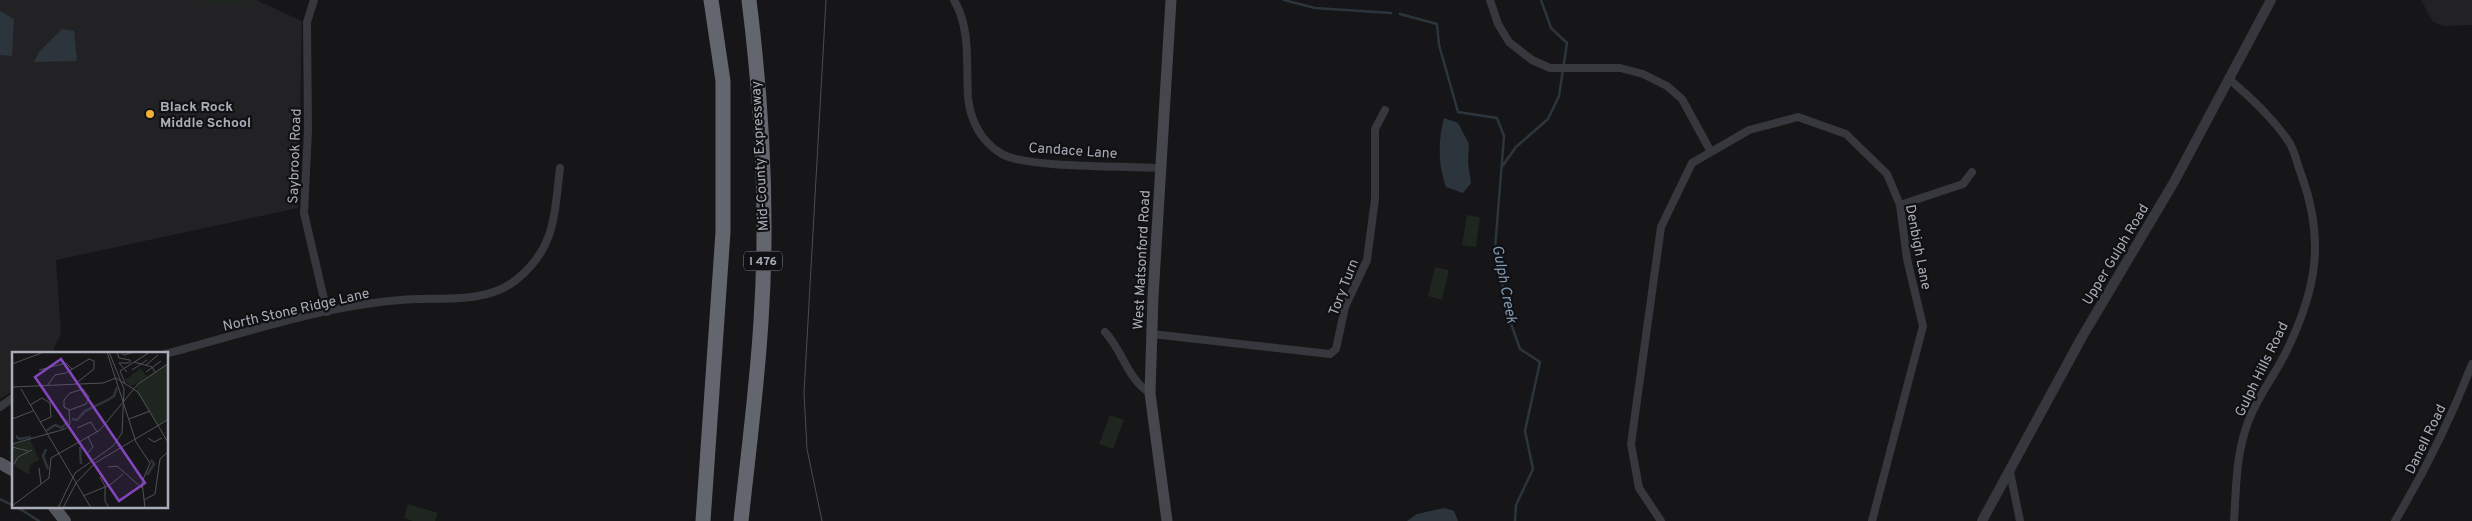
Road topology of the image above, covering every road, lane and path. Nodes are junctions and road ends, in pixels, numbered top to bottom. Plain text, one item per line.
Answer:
1 (314, 0) edge
2 (711, 0) edge
3 (749, 0) edge
4 (954, 0) edge
5 (1171, 0) edge
6 (1490, 0) edge
7 (2271, 0) edge
8 (2229, 79) junction
9 (1385, 110) dead end
10 (1711, 152) junction
11 (560, 168) dead end
12 (1161, 168) junction
13 (1972, 172) dead end
14 (1900, 205) junction
15 (328, 312) junction
16 (1105, 332) dead end
17 (1152, 334) junction
18 (169, 353) edge
19 (2472, 364) edge
20 (1150, 393) junction
21 (12, 398) edge
22 (0, 407) edge
23 (0, 463) edge
24 (12, 470) edge
25 (2010, 472) junction
26 (55, 508) edge
27 (65, 521) edge
28 (703, 521) edge
29 (741, 521) edge
30 (1167, 521) edge
31 (1661, 521) edge
32 (1872, 521) edge
33 (1982, 521) edge
34 (2020, 521) edge
35 (2234, 521) edge
36 (2396, 521) edge

1 - 15 street, Saybrook Road
2 - 28 highway
3 - 29 highway, Mid-County Expressway / I 476
4 - 12 street, Candace Lane
5 - 12 main road, West Matsonford Road
6 - 10 street
7 - 8 street, Upper Gulph Road
8 - 25 street, Upper Gulph Road
8 - 35 street, Gulph Hills Road
9 - 17 street, Tory Turn
10 - 14 street, Denbigh Lane
10 - 31 street, Denbigh Lane
11 - 15 street, North Stone Ridge Lane
12 - 17 main road, West Matsonford Road
13 - 14 street
14 - 32 street, Denbigh Lane
15 - 18 street, North Stone Ridge Lane
16 - 20 street
17 - 20 main road, West Matsonford Road
19 - 36 street, Danell Road
20 - 30 main road, West Matsonford Road
21 - 22 street
23 - 24 main road
25 - 33 street, Upper Gulph Road
25 - 34 street
26 - 27 main road

